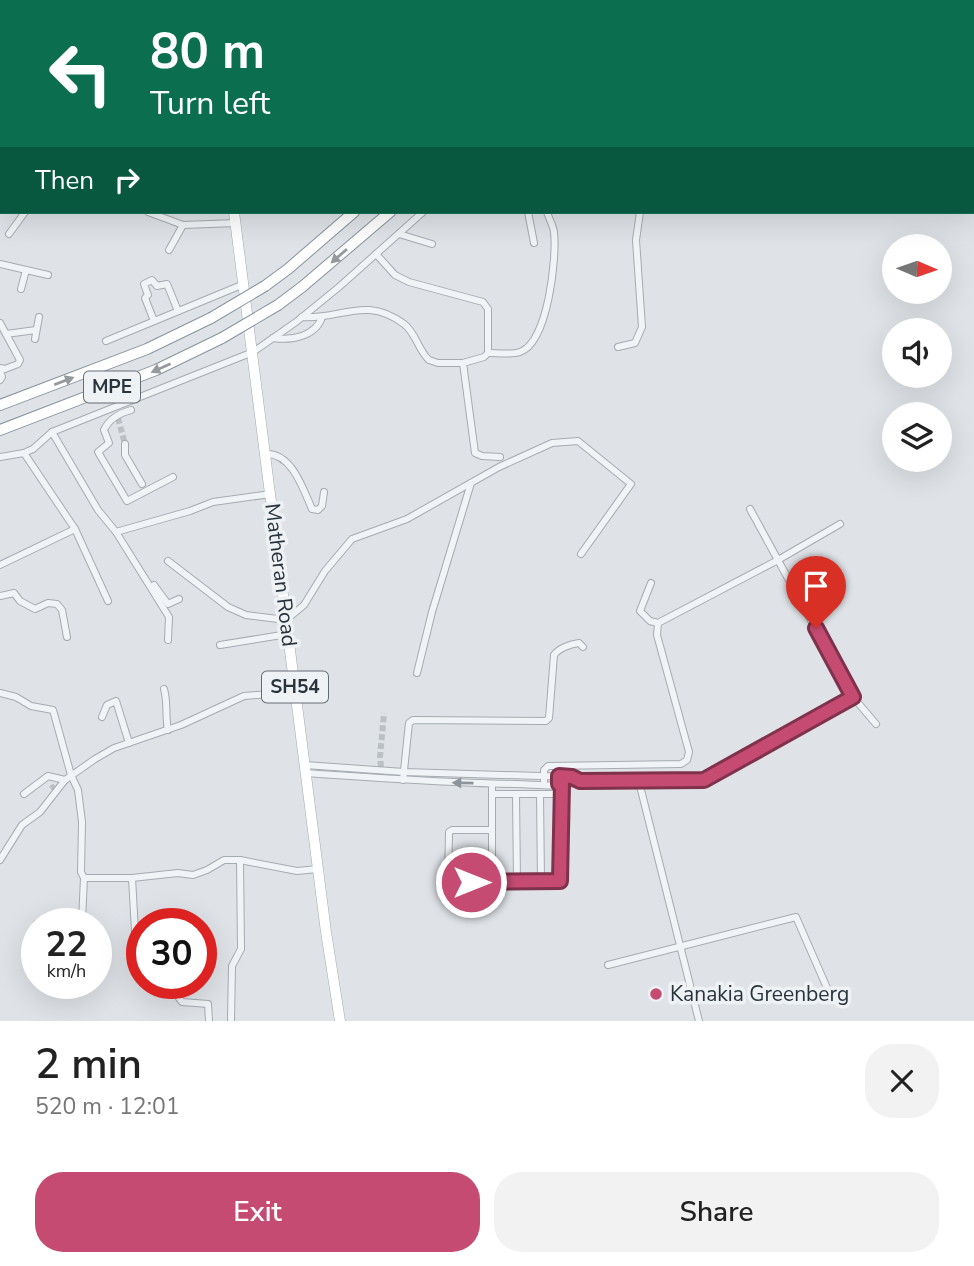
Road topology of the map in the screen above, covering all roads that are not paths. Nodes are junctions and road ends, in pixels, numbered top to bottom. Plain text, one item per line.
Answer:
1 (24, 214) edge
2 (153, 214) edge
3 (174, 214) edge
4 (352, 214) edge
5 (388, 214) edge
6 (421, 214) edge
7 (528, 214) edge
8 (548, 214) edge
9 (640, 214) edge
10 (235, 217) edge
11 (174, 222) junction
12 (183, 225) junction
13 (9, 234) dead end
14 (399, 234) junction
15 (534, 243) dead end
16 (432, 244) dead end
17 (169, 250) dead end
18 (376, 254) junction
19 (0, 264) edge
20 (26, 270) junction
21 (48, 275) dead end
22 (244, 284) junction
23 (21, 289) dead end
24 (178, 311) junction
25 (39, 317) dead end
26 (302, 317) junction
27 (322, 317) junction
28 (154, 321) junction
29 (0, 323) edge
30 (36, 330) junction
31 (6, 334) junction
32 (273, 338) junction
33 (35, 339) dead end
34 (106, 341) dead end
35 (618, 347) dead end
36 (253, 352) junction
37 (488, 354) junction
38 (463, 363) junction
39 (0, 369) edge
40 (0, 380) edge
41 (0, 405) edge
42 (131, 410) dead end
43 (117, 414) junction
44 (0, 430) edge
45 (52, 432) junction
46 (125, 444) tunnel mouth
47 (24, 453) junction
48 (266, 454) junction
49 (0, 457) edge
50 (499, 457) dead end
51 (173, 477) dead end
52 (471, 483) junction
53 (142, 484) dead end
54 (324, 492) dead end
55 (271, 494) junction
56 (750, 509) dead end
57 (840, 524) dead end
58 (75, 529) junction
59 (116, 532) junction
60 (581, 554) dead end
61 (778, 560) junction
62 (168, 561) dead end
63 (0, 565) edge
64 (147, 576) dead end
65 (651, 583) dead end
66 (152, 586) junction
67 (0, 596) edge
68 (179, 599) dead end
69 (161, 600) junction
70 (107, 601) dead end
71 (286, 620) junction
72 (658, 623) junction
73 (288, 634) junction
74 (66, 637) dead end
75 (168, 640) dead end
76 (220, 645) dead end
77 (583, 647) dead end
78 (417, 673) dead end
79 (164, 689) dead end
80 (296, 692) junction
81 (0, 693) edge
82 (853, 697) junction
83 (102, 717) dead end
84 (876, 724) dead end
85 (168, 730) junction
86 (129, 743) junction
87 (559, 766) junction
88 (306, 769) junction
89 (71, 775) junction
90 (403, 776) junction
91 (63, 780) junction
92 (544, 781) junction
93 (560, 781) junction
94 (639, 782) junction
95 (492, 784) junction
96 (55, 786) tunnel mouth
97 (24, 794) dead end
98 (492, 794) junction
99 (516, 794) junction
100 (540, 794) junction
101 (562, 794) junction
102 (492, 830) junction
103 (471, 858) dead end
104 (0, 860) edge
105 (240, 860) junction
106 (318, 869) junction
107 (84, 877) junction
108 (132, 877) junction
109 (541, 881) junction
110 (471, 882) junction
111 (492, 882) junction
112 (517, 882) junction
113 (83, 908) edge
114 (134, 908) edge
115 (678, 946) junction
116 (608, 965) dead end
117 (831, 997) dead end
118 (180, 999) edge
119 (209, 1021) edge
120 (231, 1021) edge
121 (340, 1021) edge
122 (699, 1021) edge

1 - 13 street
2 - 11 street
3 - 11 street
41 -> 4 highway, MPE, bridge
5 -> 44 highway, MPE, bridge
6 - 14 street
7 - 15 street
8 - 37 street
9 - 35 street
10 - 12 street
10 - 22 main road, Matheran Road / SH54
11 - 12 street
12 - 17 street
14 - 16 street
14 - 18 street
18 - 26 street
18 - 37 street
19 - 20 street
20 - 21 street
20 - 23 street
22 - 24 street
22 - 36 main road, Matheran Road / SH54
24 - 28 street
24 - 28 street
25 - 30 street
26 - 27 street
26 - 32 street
27 - 32 street
27 - 38 street
28 - 34 street
29 - 31 street
30 - 31 street
30 - 33 street
31 - 39 street
32 - 36 street
36 - 43 street
36 - 48 main road, Matheran Road / SH54
37 - 38 street
38 - 50 street
39 - 40 street
42 - 43 street
43 - 45 street
43 - 51 street
45 - 47 street
45 - 59 street
46 - 53 street
47 - 49 street
47 - 58 street
48 - 54 street
48 - 55 main road, Matheran Road / SH54
52 - 60 street
52 - 71 street
52 - 78 street
55 - 59 street
55 - 71 main road, Matheran Road / SH54
56 - 61 street
57 - 61 street
58 - 63 street
58 - 70 street
59 - 66 street
61 - 72 street
61 - 82 street
62 - 71 street
64 - 66 street
65 - 72 street
66 - 69 street
67 - 74 street
68 - 69 street
69 - 75 street
71 - 73 main road, Matheran Road / SH54
72 - 87 street
73 - 76 street
73 - 80 main road, Matheran Road / SH54
77 - 90 street
79 - 85 street
80 - 85 street
80 - 88 main road, Matheran Road / SH54
81 - 89 street
82 - 84 street
82 - 94 street
83 - 86 street
85 - 86 street
86 - 89 street
87 - 92 street
87 - 93 street
88 - 90 street
88 - 90 street
88 - 106 main road, Matheran Road / SH54
89 - 91 street
89 - 107 street
90 - 92 street
95 -> 90 street
91 - 96 street
91 - 97 street
91 - 104 street
92 - 93 street
92 - 95 street
93 - 94 street
93 - 101 street
94 - 115 street
95 - 98 street
98 - 99 street
98 - 102 street
99 - 100 street
99 - 112 street
100 - 101 street
100 - 109 street
101 - 109 street
102 - 110 street
102 - 111 street
103 - 110 street
105 - 106 street
105 - 108 street
105 - 120 street
106 - 121 main road, Matheran Road / SH54
107 - 108 street
107 - 113 street
108 - 114 street
109 - 112 street
110 - 111 street
111 - 112 street
115 - 116 street
115 - 117 street
115 - 122 street
118 - 119 street

